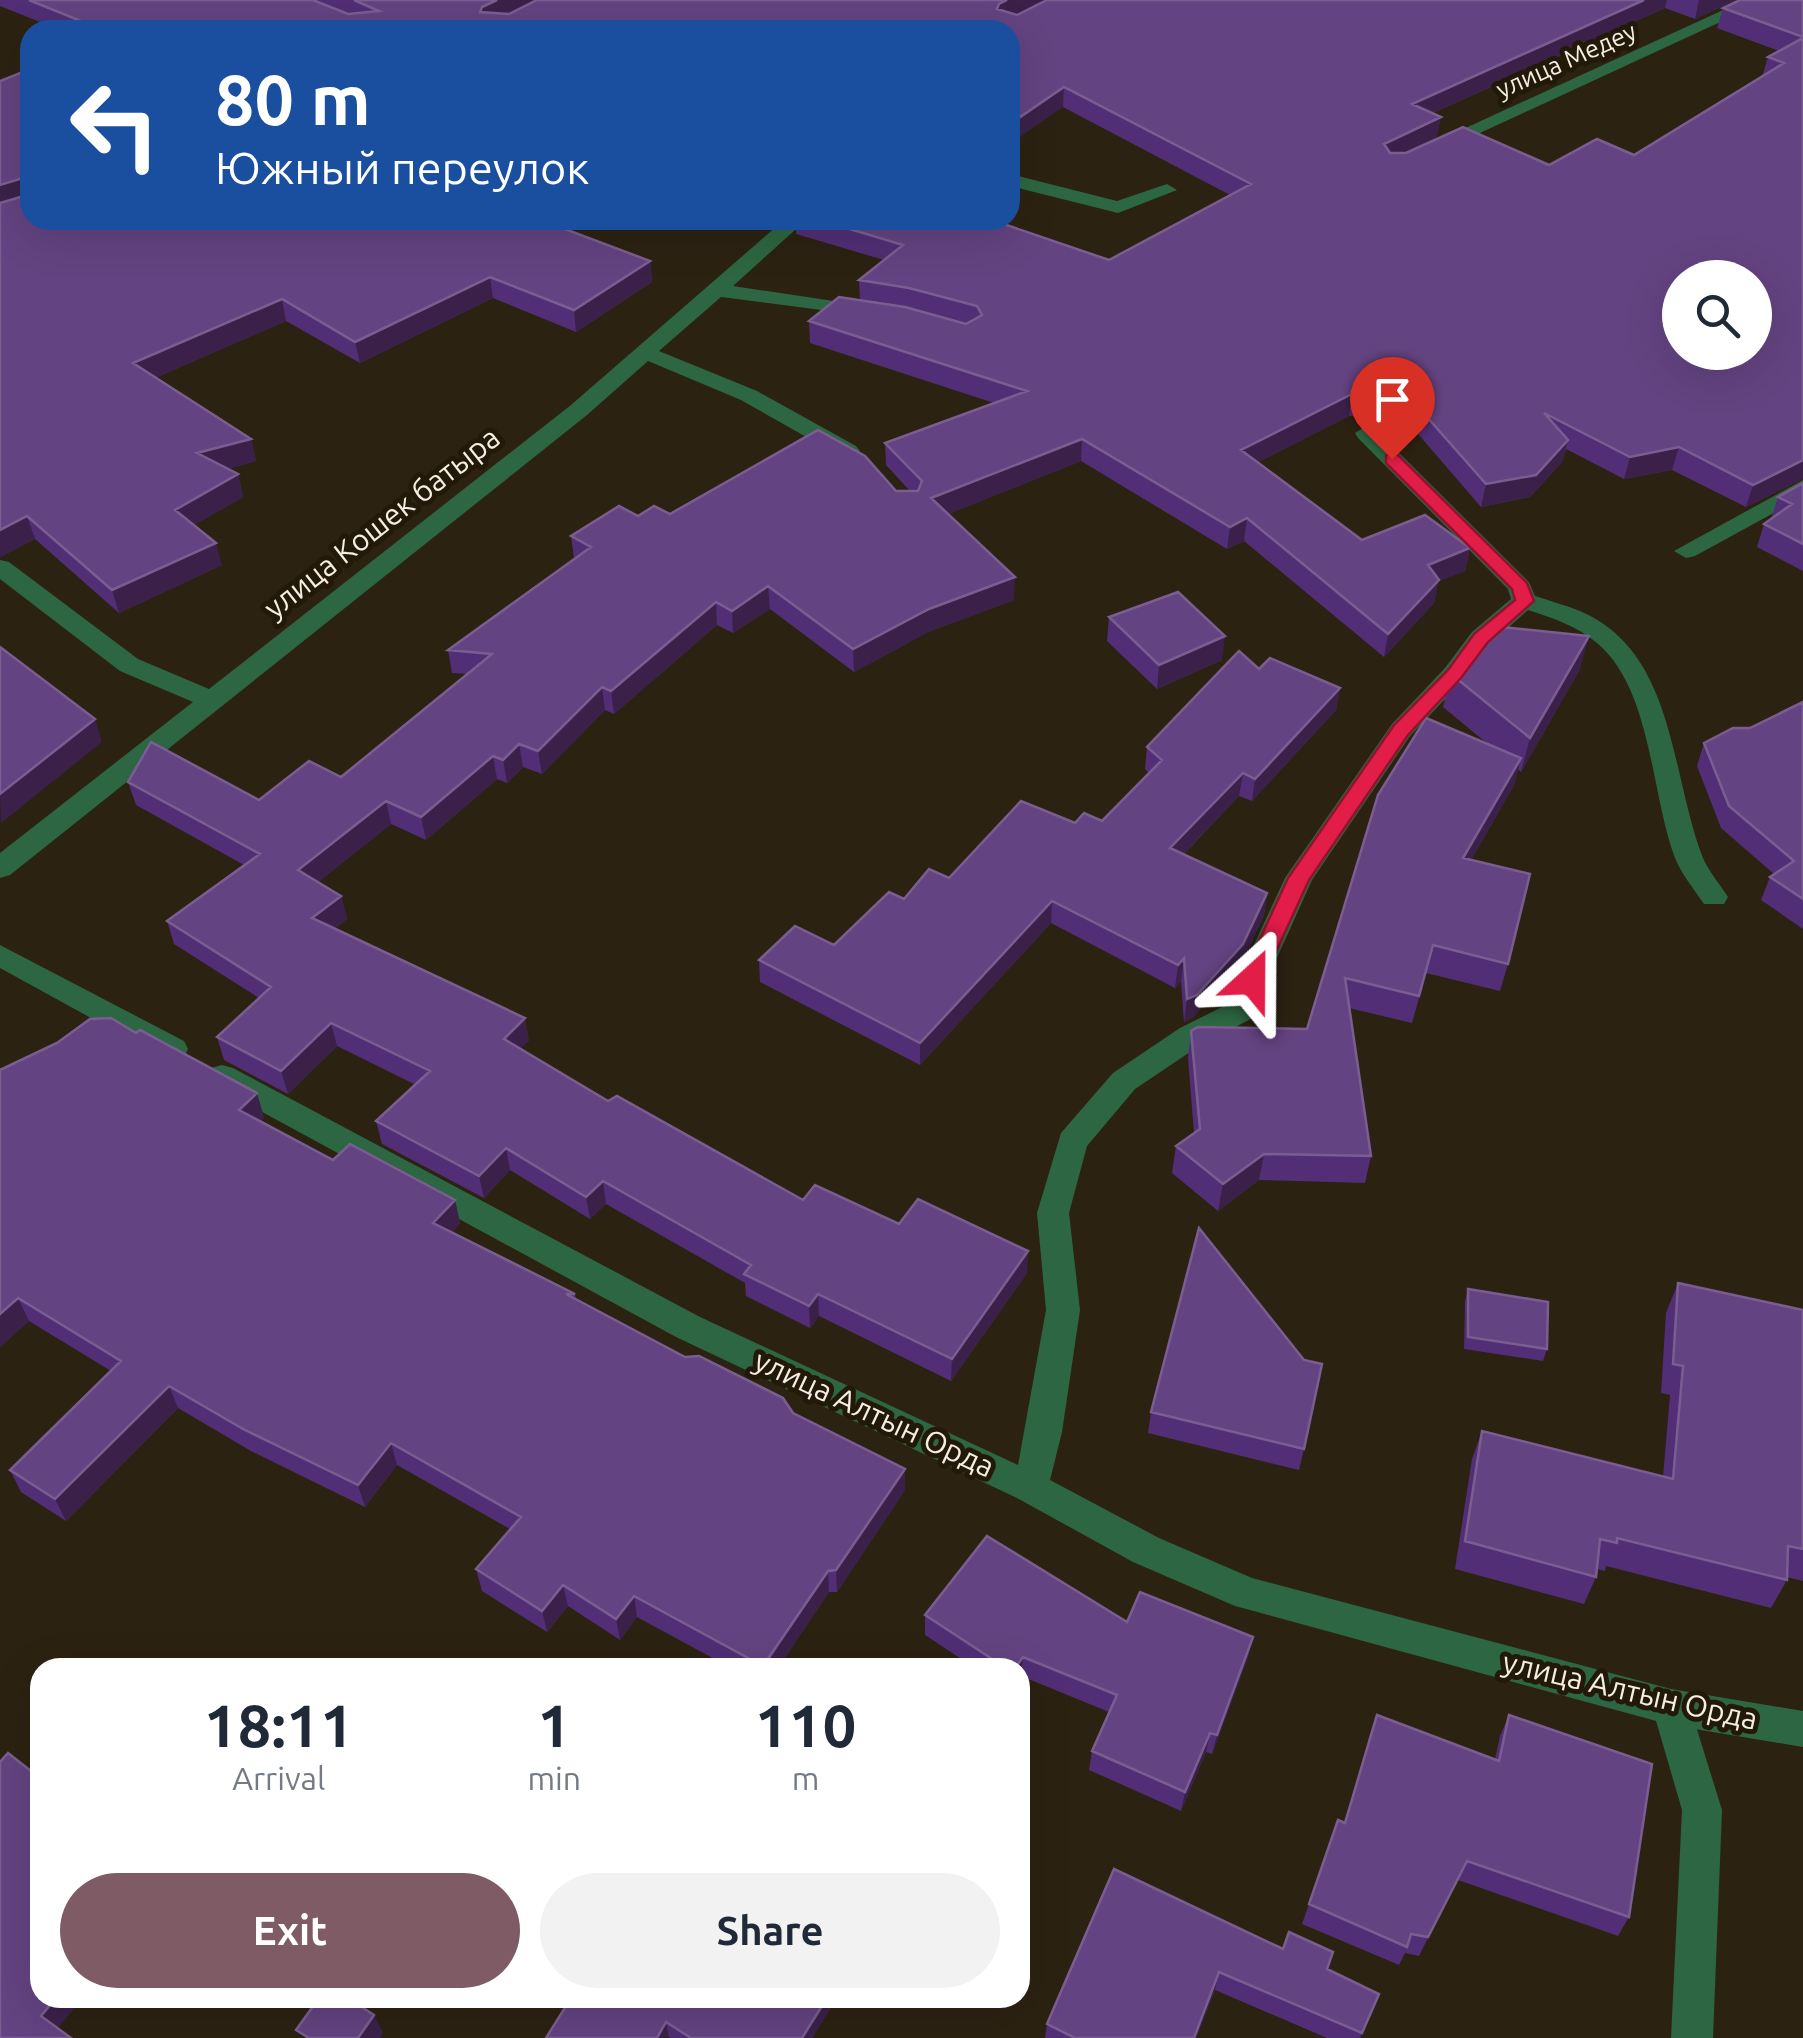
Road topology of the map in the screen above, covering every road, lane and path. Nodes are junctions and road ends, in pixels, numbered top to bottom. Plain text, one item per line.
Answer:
1 (1759, 0) edge
2 (1410, 158) edge
3 (1020, 182) edge
4 (1168, 190) dead end
5 (785, 230) edge
6 (716, 290) junction
7 (890, 316) edge
8 (644, 354) junction
9 (1366, 434) dead end
10 (863, 461) edge
11 (1803, 487) edge
12 (1686, 551) dead end
13 (0, 567) edge
14 (1524, 601) junction
15 (210, 699) junction
16 (0, 868) edge
17 (1714, 897) dead end
18 (0, 956) edge
19 (1030, 1486) junction
20 (1671, 1706) junction
21 (1803, 1730) edge
22 (1692, 2038) edge

1 - 2 street, улица Медеу
3 - 4 street
5 - 6 street, улица Кошек батыра
6 - 7 street
6 - 8 street, улица Кошек батыра
8 - 10 street
8 - 15 street, улица Кошек батыра
9 - 14 street
11 - 12 street
13 - 15 street
14 - 17 street
14 - 19 street
15 - 16 street, улица Кошек батыра
18 - 19 street, улица Алтын Орда
19 - 20 street, улица Алтын Орда
20 - 21 street, улица Алтын Орда
20 - 22 street

